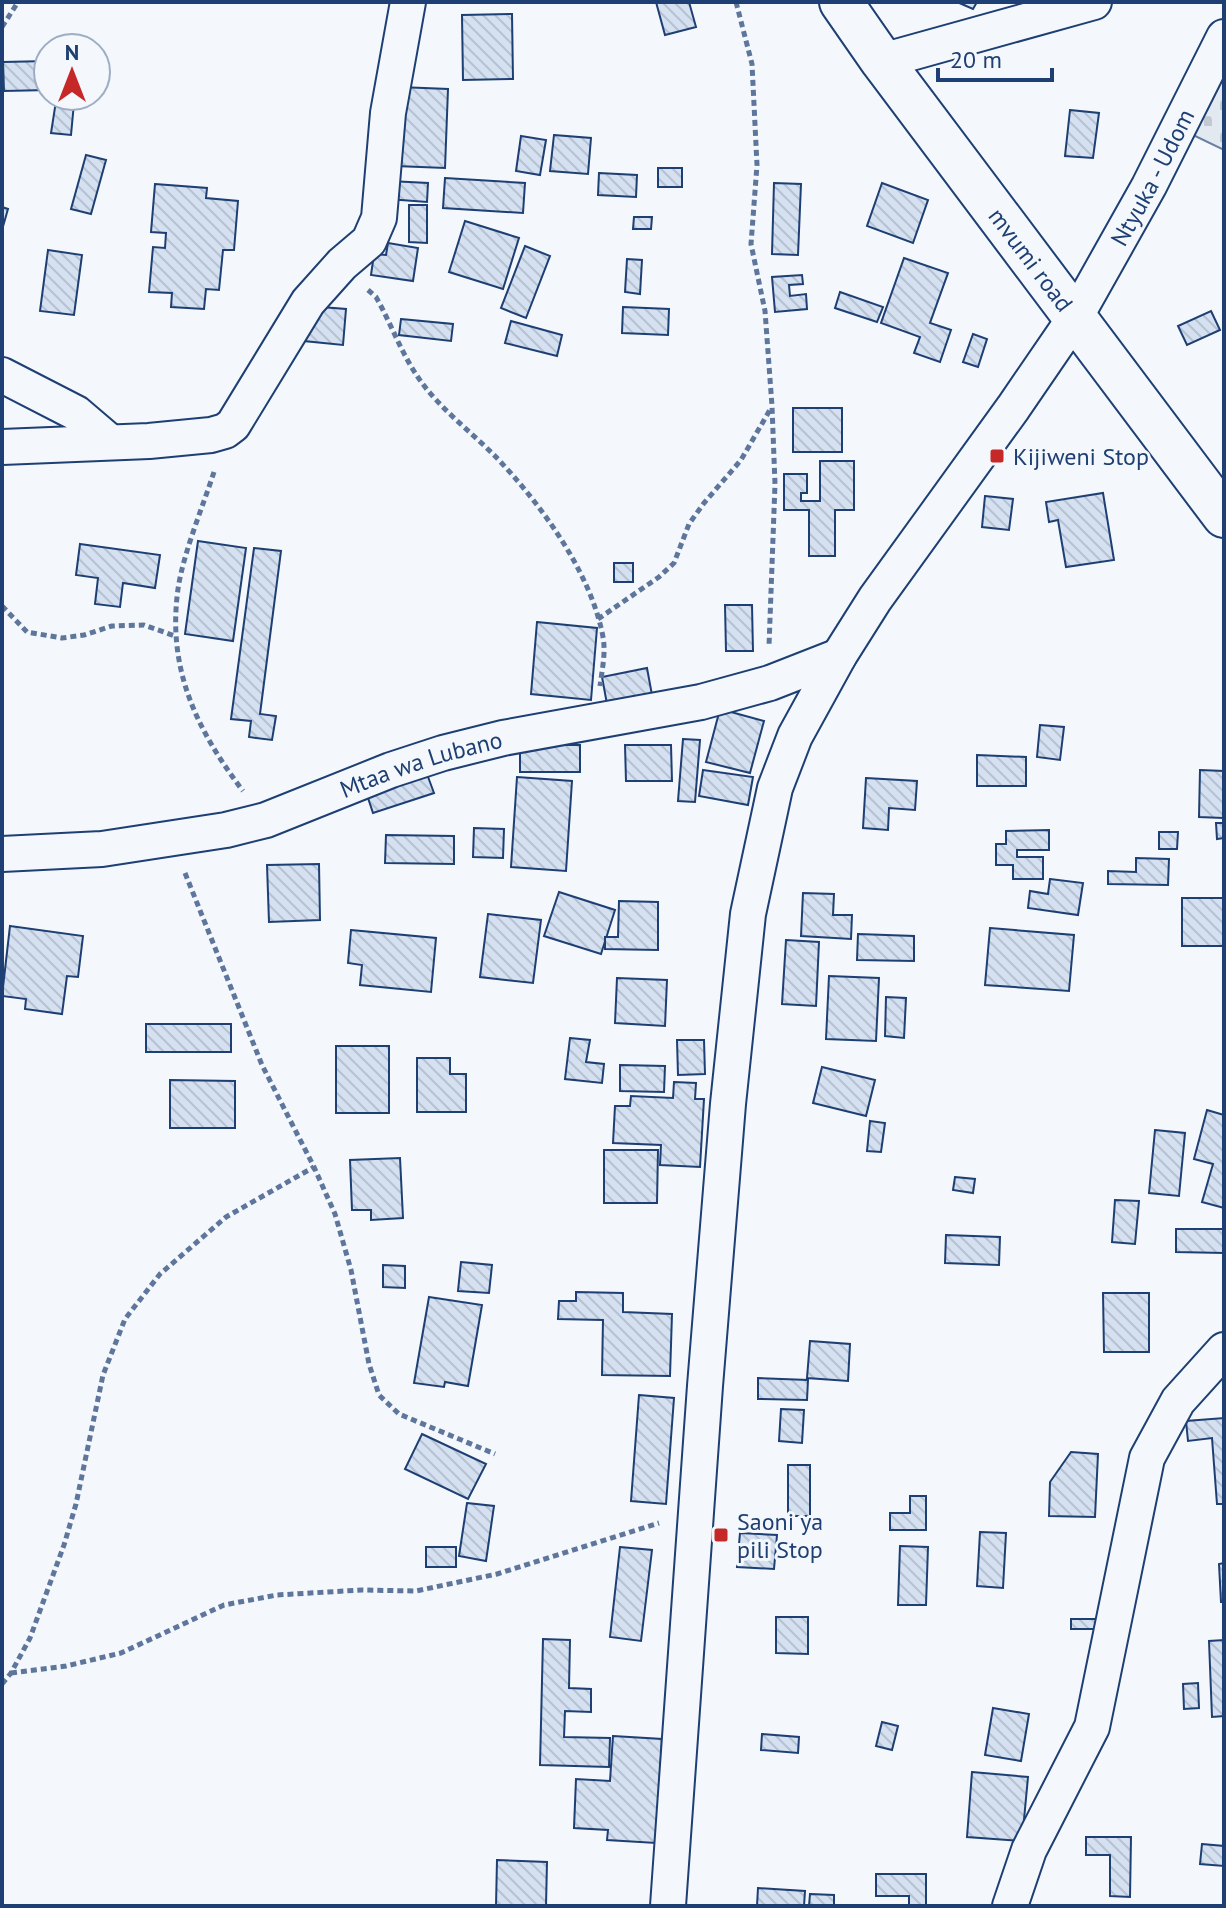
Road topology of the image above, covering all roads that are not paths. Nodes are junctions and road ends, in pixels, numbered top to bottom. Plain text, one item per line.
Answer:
1 (408, 2) edge
2 (841, 2) edge
3 (1094, 2) edge
4 (1224, 37) edge
5 (882, 61) junction
6 (1076, 316) junction
7 (2, 375) edge
8 (110, 442) junction
9 (2, 447) edge
10 (1224, 516) edge
11 (839, 656) junction
12 (2, 854) edge
13 (1224, 1350) edge
14 (668, 1906) edge
15 (1010, 1906) edge

1 - 8 street
2 - 5 street, mvumi road
3 - 5 street
4 - 6 street, Ntyuka - Udom
5 - 6 street, mvumi road
6 - 10 street, mvumi road
6 - 11 street, Ntyuka - Udom
7 - 8 street
8 - 9 street
11 - 12 street, Mtaa wa Lubano
11 - 14 street, Ntyuka - Udom
13 - 15 street

